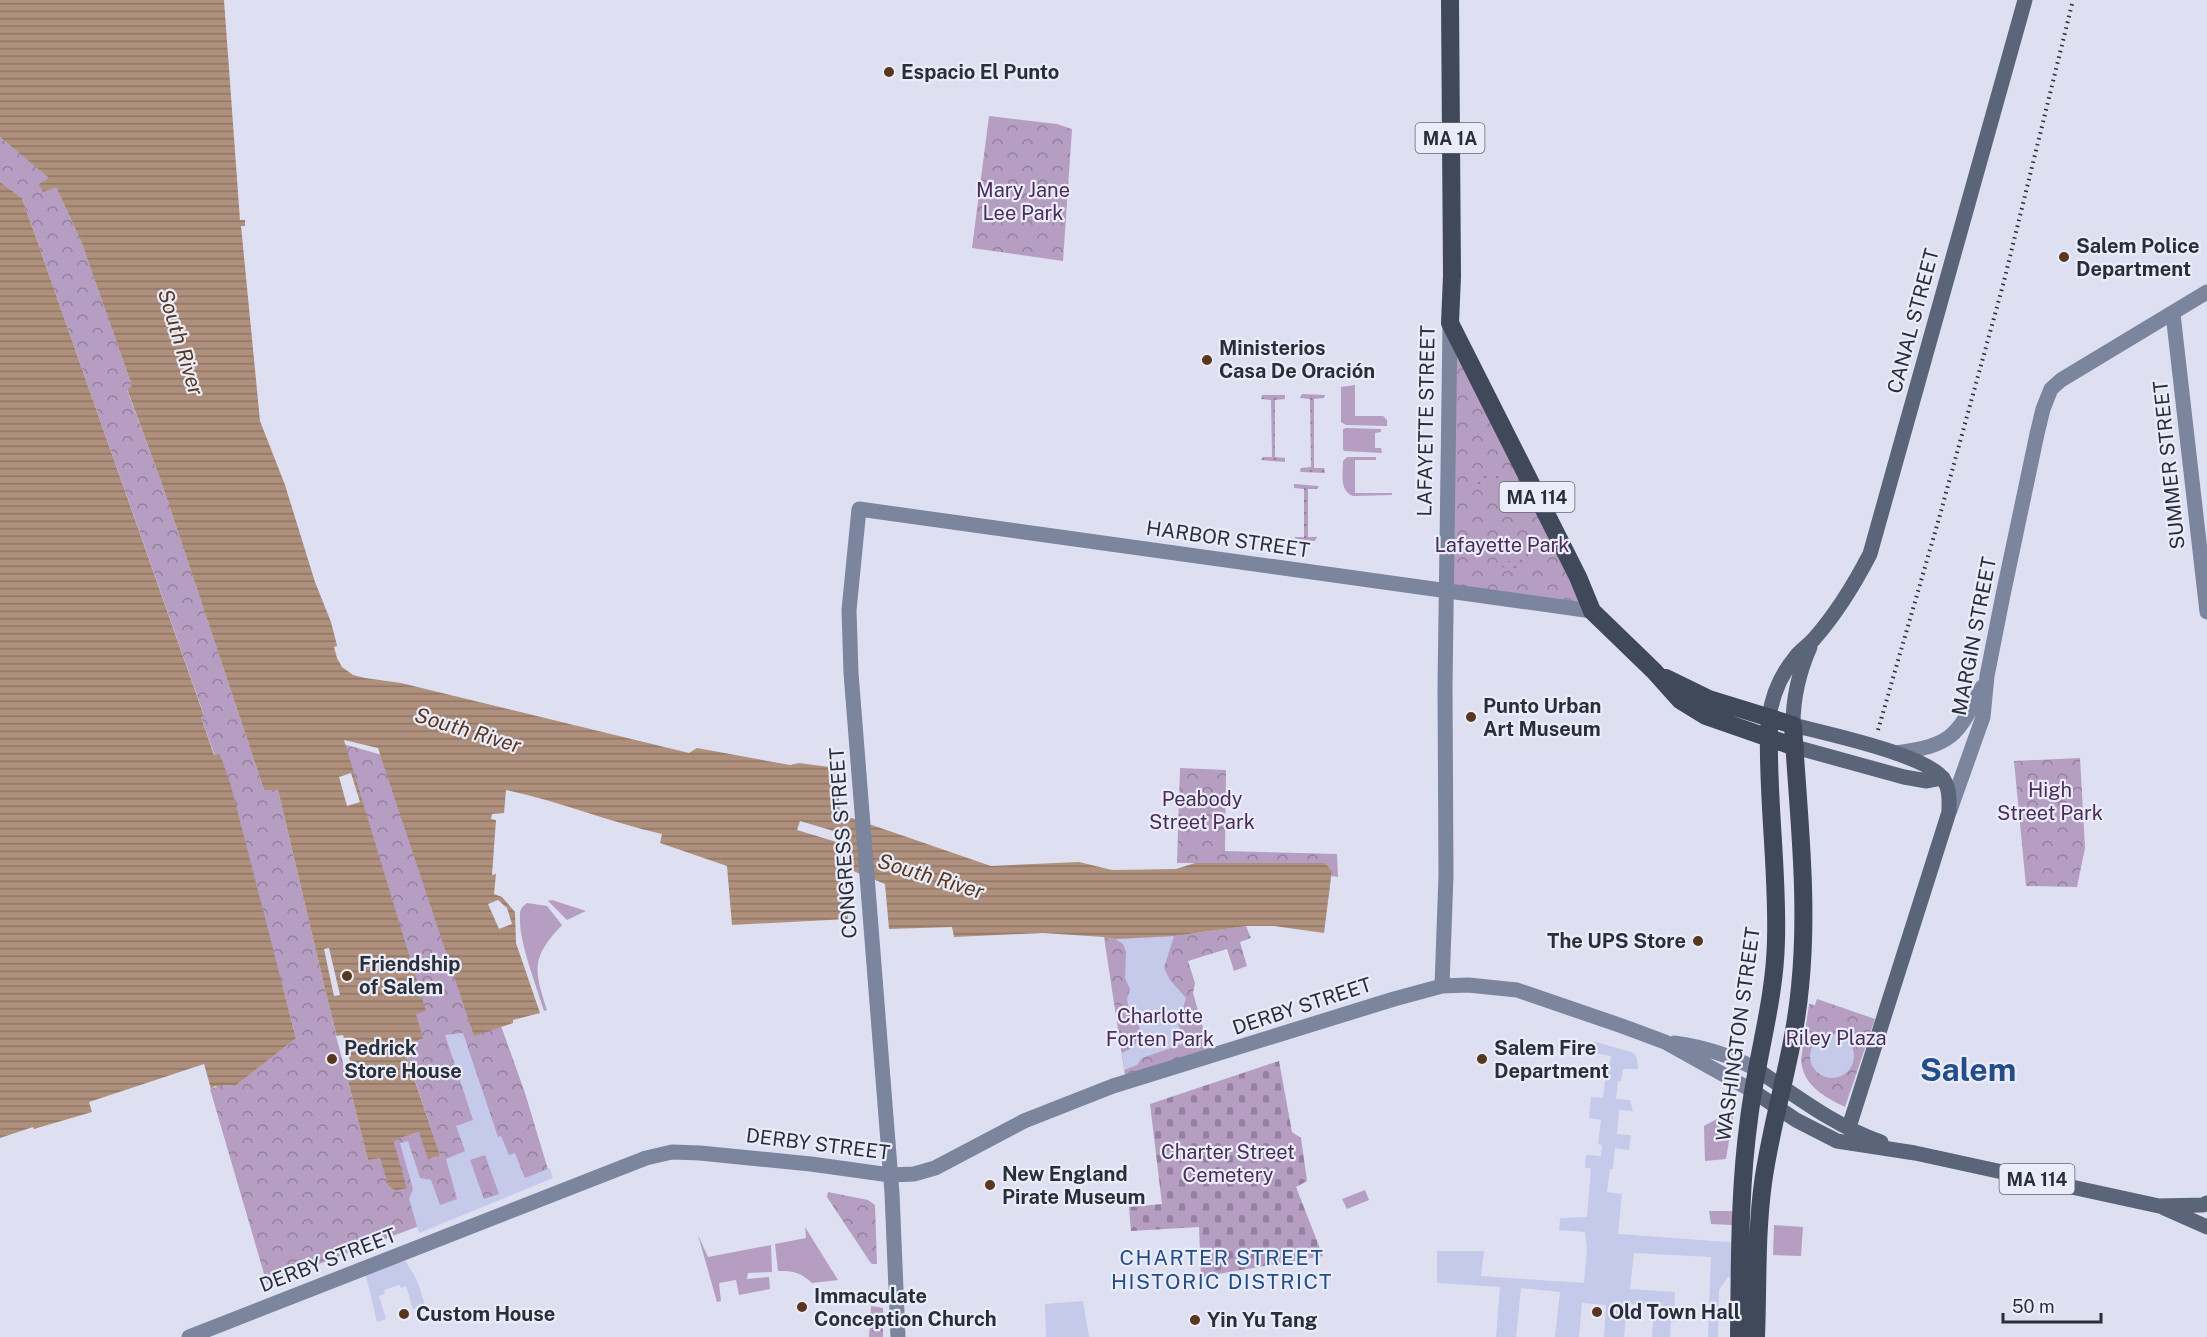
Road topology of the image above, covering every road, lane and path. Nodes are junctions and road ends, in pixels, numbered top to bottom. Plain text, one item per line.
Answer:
1 (1450, 0) edge
2 (2025, 0) edge
3 (2207, 292) edge
4 (2173, 314) junction
5 (1450, 322) junction
6 (859, 508) joint
7 (1448, 590) junction
8 (1592, 611) junction
9 (2207, 612) edge
10 (1814, 639) junction
11 (1654, 671) junction
12 (1987, 676) junction
13 (1769, 718) junction
14 (1793, 725) junction
15 (1768, 738) junction
16 (1794, 747) junction
17 (1896, 753) junction
18 (1966, 762) junction
19 (1943, 778) junction
20 (1949, 812) junction
21 (1442, 986) junction
22 (1665, 1042) junction
23 (1756, 1069) junction
24 (1783, 1087) junction
25 (1753, 1091) junction
26 (1778, 1108) junction
27 (1849, 1128) junction
28 (1915, 1153) junction
29 (890, 1174) junction
30 (2205, 1204) edge
31 (2159, 1206) junction
32 (2206, 1226) edge
33 (189, 1337) edge
34 (898, 1337) edge
35 (1738, 1337) edge
36 (1756, 1337) edge

1 - 5 highway, LAFAYETTE STREET / MA 1A
2 - 10 main road, CANAL STREET
3 - 4 main road, MARGIN STREET
4 - 9 main road, SUMMER STREET
4 - 12 main road, MARGIN STREET
5 - 7 main road, LAFAYETTE STREET / MA 1A
5 - 8 highway, MA 114
6 - 7 main road, HARBOR STREET
6 - 29 main road, CONGRESS STREET
7 - 8 main road, HARBOR STREET
7 - 21 main road, LAFAYETTE STREET / MA 1A
8 - 11 highway, MA 114
10 - 13 main road, CANAL STREET
10 - 14 main road, CANAL STREET
11 - 13 highway, MA 114
11 - 15 highway, MA 114
12 - 17 main road
12 - 18 main road, MARGIN STREET
13 - 14 highway, MA 114
13 - 15 highway, WASHINGTON STREET
14 - 16 highway
14 - 17 main road
15 - 16 highway
15 - 23 highway, WASHINGTON STREET
16 - 19 main road
16 - 24 highway
17 - 19 main road
18 - 19 main road
18 - 20 main road, MARGIN STREET
19 - 20 main road
20 - 27 main road, MARGIN STREET
21 - 22 main road, DERBY STREET
21 - 29 main road, DERBY STREET
22 - 23 main road
22 - 25 main road
23 - 24 main road
23 - 25 highway, WASHINGTON STREET
24 - 26 highway
24 - 27 main road, MA 114
25 - 26 main road, MA 114
25 - 35 highway, WASHINGTON STREET
26 - 28 main road, MA 114
26 - 36 highway
27 - 28 main road, MA 114
28 - 31 main road, MA 114
29 - 33 main road, DERBY STREET
29 - 34 main road, CONGRESS STREET
30 - 31 main road, MA 114
30 - 32 main road
31 - 32 main road

